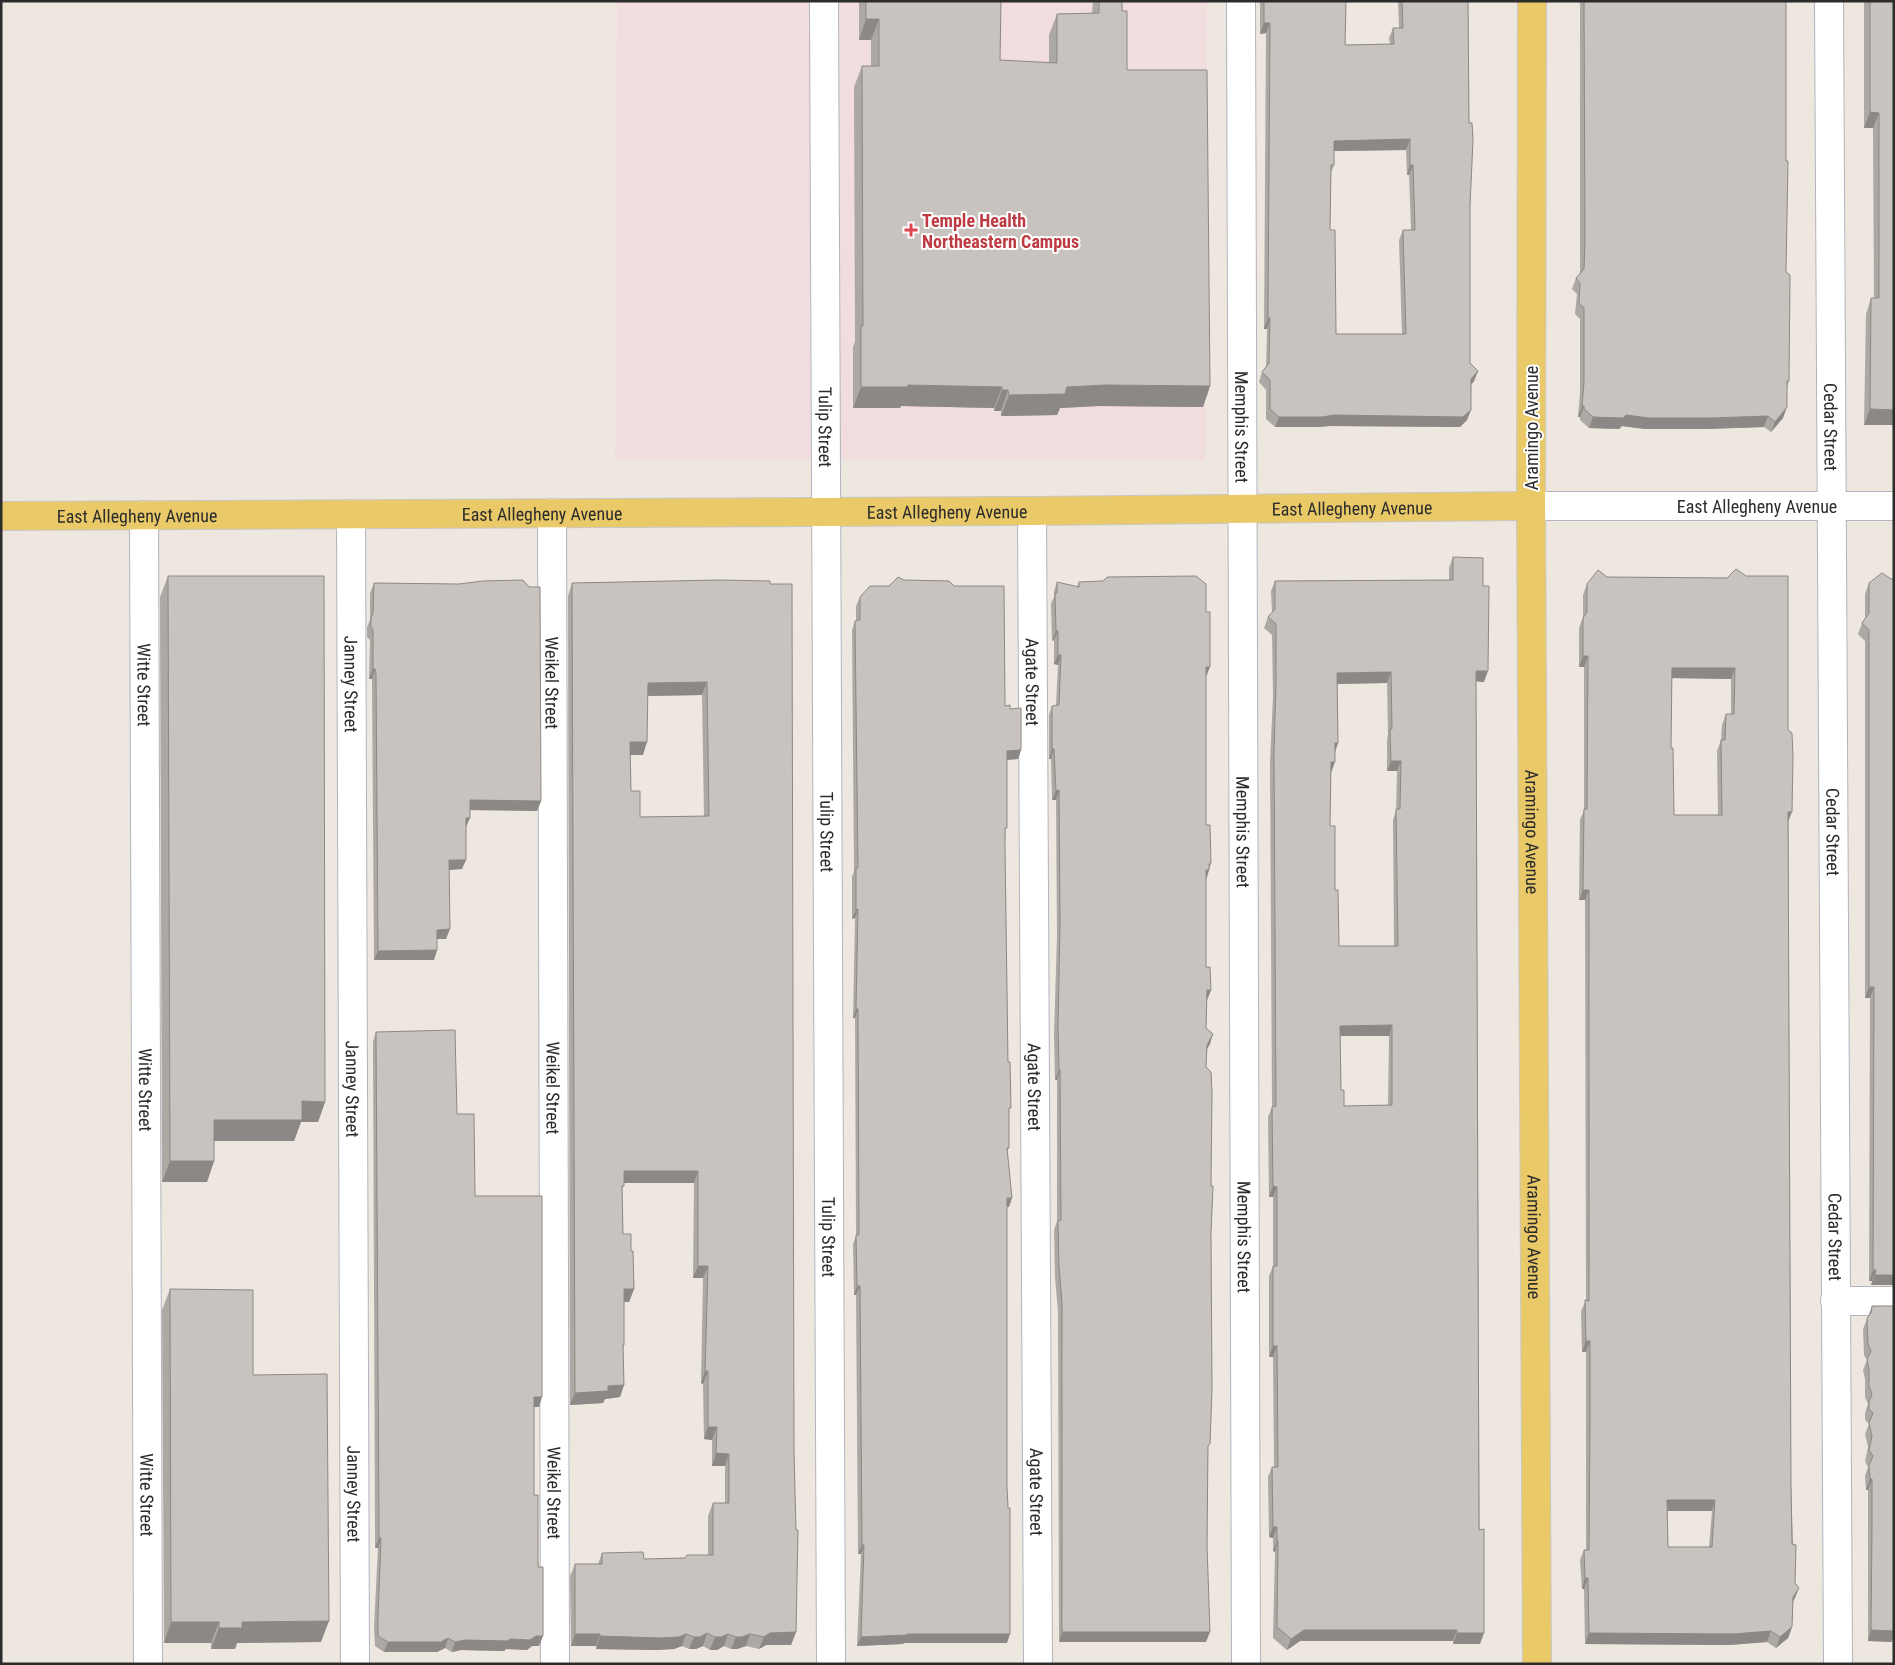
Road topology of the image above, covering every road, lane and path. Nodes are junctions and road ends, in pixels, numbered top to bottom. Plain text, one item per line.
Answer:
1 (824, 1) edge
2 (1241, 1) edge
3 (1532, 1) edge
4 (1829, 1) edge
5 (1531, 506) junction
6 (1831, 506) junction
7 (1894, 506) edge
8 (1242, 508) junction
9 (826, 511) junction
10 (1032, 511) junction
11 (552, 513) junction
12 (351, 514) junction
13 (144, 515) junction
14 (1, 516) edge
15 (1835, 1301) junction
16 (1894, 1301) edge
17 (148, 1664) edge
18 (355, 1664) edge
19 (556, 1664) edge
20 (831, 1664) edge
21 (1038, 1664) edge
22 (1246, 1664) edge
23 (1537, 1664) edge
24 (1838, 1664) edge

1 - 9 street, Tulip Street
2 - 8 street, Memphis Street
3 - 5 main road, Aramingo Avenue
4 - 6 street, Cedar Street
5 - 6 street, East Allegheny Avenue
5 - 8 main road, East Allegheny Avenue
5 - 23 main road, Aramingo Avenue
6 - 7 street, East Allegheny Avenue
6 - 15 street, Cedar Street
8 - 10 main road, East Allegheny Avenue
8 - 22 street, Memphis Street
9 - 10 main road, East Allegheny Avenue
9 - 11 main road, East Allegheny Avenue
9 - 20 street, Tulip Street
10 - 21 street, Agate Street
11 - 12 main road, East Allegheny Avenue
11 - 19 street, Weikel Street
12 - 13 main road, East Allegheny Avenue
12 - 18 street, Janney Street
13 - 14 main road, East Allegheny Avenue
13 - 17 street, Witte Street
15 - 16 street
15 - 24 street, Cedar Street

